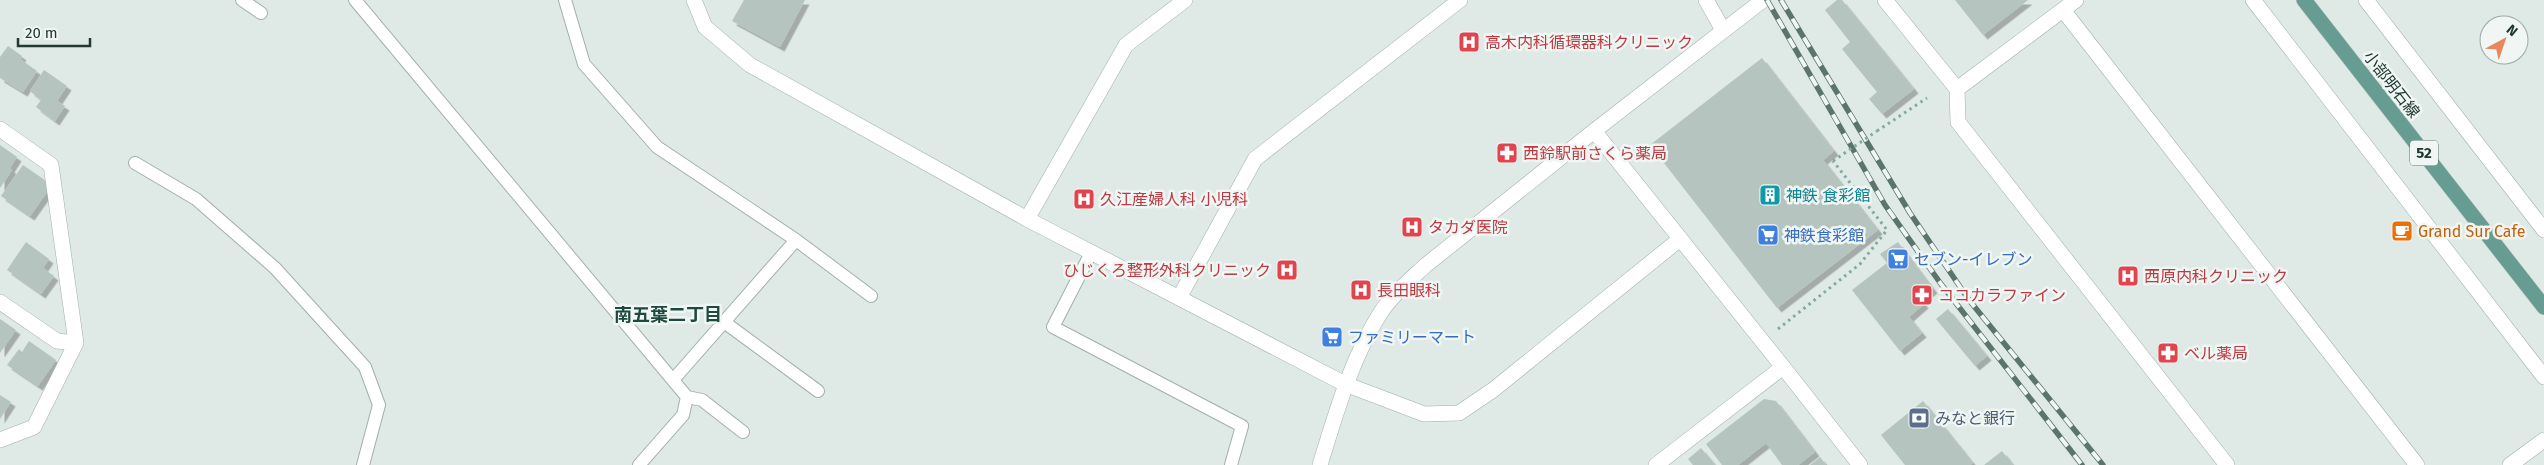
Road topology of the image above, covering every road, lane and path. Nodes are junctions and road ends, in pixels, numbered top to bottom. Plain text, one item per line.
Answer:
1 (242, 0) edge
2 (355, 0) edge
3 (565, 0) edge
4 (694, 0) edge
5 (1460, 0) edge
6 (1706, 0) edge
7 (1763, 0) edge
8 (1885, 0) edge
9 (2076, 0) edge
10 (2253, 0) edge
11 (2304, 0) edge
12 (2366, 0) edge
13 (1174, 3) edge
14 (2063, 10) junction
15 (261, 13) dead end
16 (1723, 30) junction
17 (1957, 89) junction
18 (1927, 98) dead end
19 (0, 129) edge
20 (1594, 131) junction
21 (136, 163) dead end
22 (1027, 219) junction
23 (2544, 230) edge
24 (1680, 239) junction
25 (796, 240) junction
26 (1091, 252) junction
27 (871, 296) dead end
28 (1179, 298) junction
29 (0, 302) edge
30 (2544, 307) edge
31 (724, 322) junction
32 (1778, 328) dead end
33 (76, 344) junction
34 (1783, 367) junction
35 (2544, 377) edge
36 (673, 380) junction
37 (1345, 384) junction
38 (818, 391) dead end
39 (687, 397) junction
40 (744, 432) dead end
41 (0, 440) edge
42 (2544, 440) edge
43 (363, 465) edge
44 (639, 465) edge
45 (1231, 465) edge
46 (1320, 465) edge
47 (1656, 465) edge
48 (1860, 465) edge
49 (2227, 465) edge
50 (2417, 465) edge
51 (2510, 465) edge

1 - 15 lane
2 - 36 lane
3 - 25 lane
4 - 22 street
5 - 28 street
6 - 16 street
7 - 16 street
8 - 17 street
9 - 14 street
10 - 35 street
11 - 30 main road, 小部明石線 / 52
12 - 23 street
13 - 22 street
14 - 17 street
14 - 50 street
16 - 20 street
17 - 49 street
18 - 32 path, bridge
19 - 33 street
20 - 24 street
20 - 37 street
21 - 43 lane
22 - 26 street
24 - 34 street
24 - 37 street
25 - 27 lane
25 - 31 lane
26 - 28 street
26 - 45 lane
28 - 37 street
29 - 33 street
31 - 36 lane
31 - 38 lane
33 - 41 street
34 - 47 street
34 - 48 street
36 - 39 lane
37 - 46 street
39 - 40 lane
39 - 44 lane
42 - 51 street

